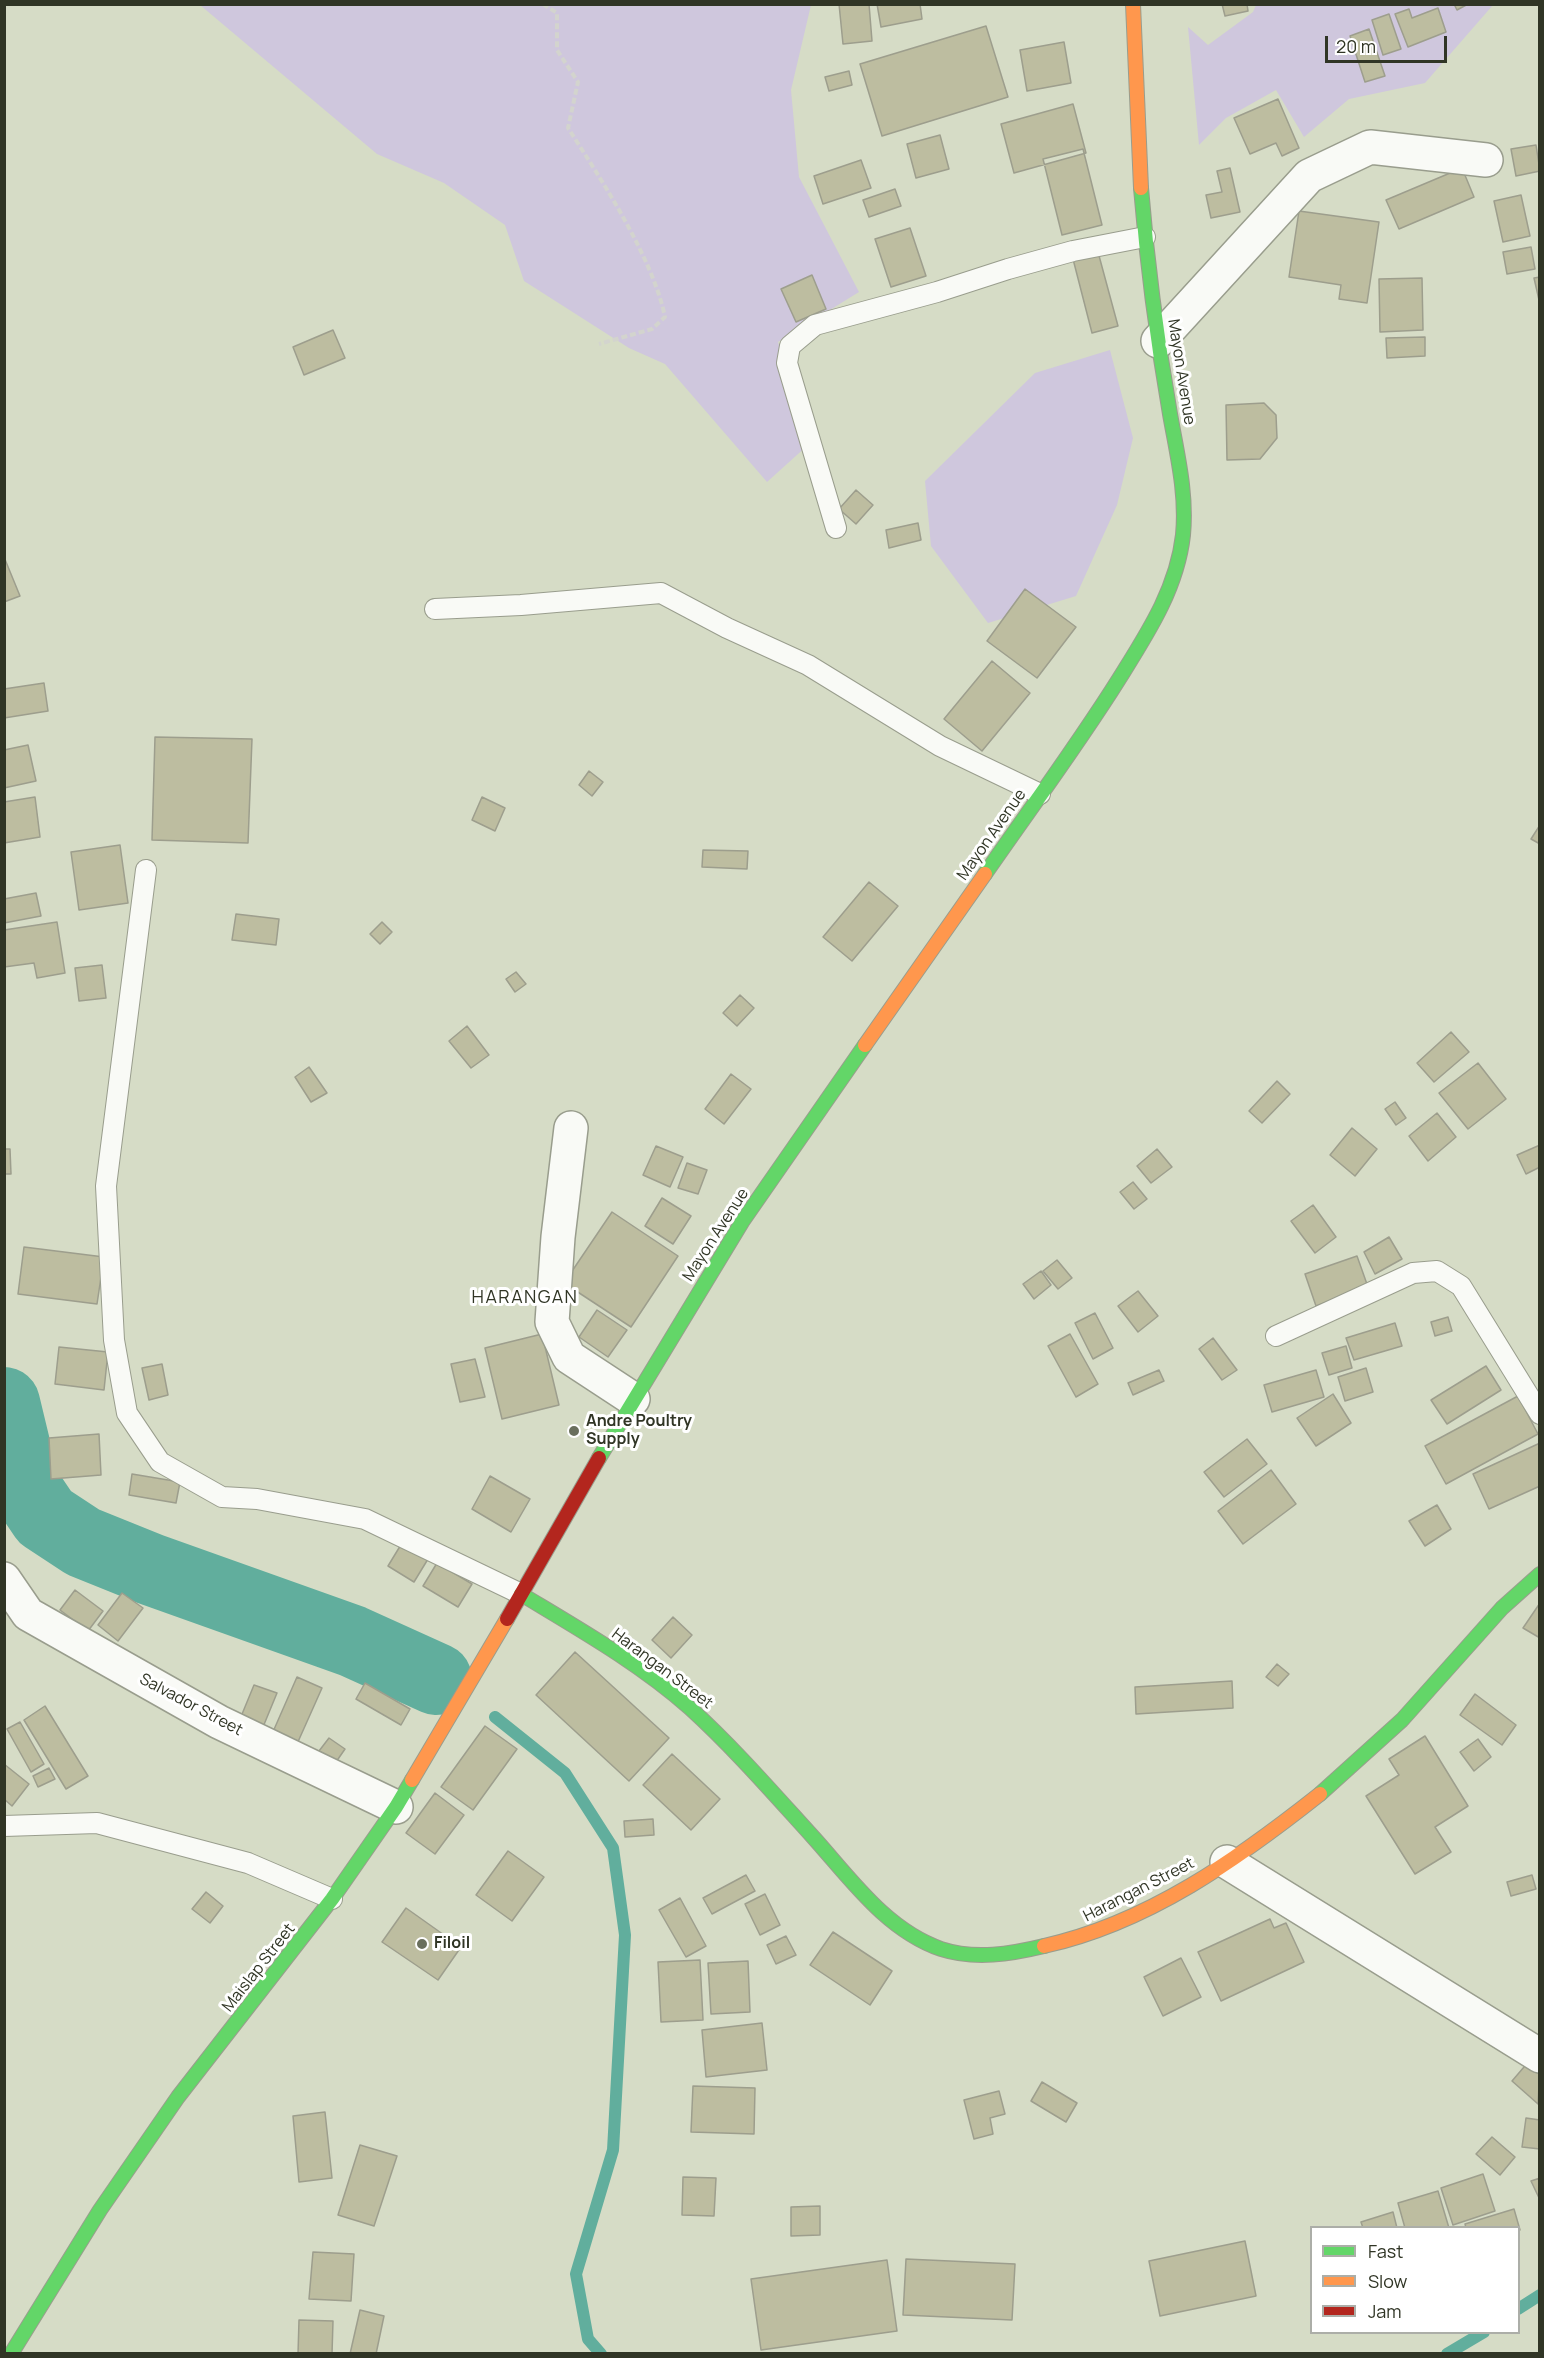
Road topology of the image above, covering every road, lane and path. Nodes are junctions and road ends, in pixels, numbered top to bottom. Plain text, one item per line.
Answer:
1 (543, 4) edge
2 (1133, 4) edge
3 (1486, 160) dead end
4 (1145, 237) junction
5 (1158, 341) junction
6 (599, 344) dead end
7 (836, 528) dead end
8 (435, 609) dead end
9 (1040, 794) junction
10 (146, 870) dead end
11 (571, 1128) dead end
12 (1276, 1336) dead end
13 (633, 1399) junction
14 (1539, 1414) edge
15 (1539, 1574) edge
16 (4, 1579) edge
17 (521, 1594) junction
18 (396, 1806) junction
19 (4, 1826) edge
20 (1227, 1862) junction
21 (333, 1899) junction
22 (1539, 2056) edge
23 (11, 2354) edge

1 - 6 path
2 - 4 main road, Mayon Avenue
3 - 5 street
4 - 5 main road, Mayon Avenue
4 - 7 lane
5 - 9 main road, Mayon Avenue
8 - 9 lane
9 - 13 main road, Mayon Avenue
10 - 17 lane
11 - 13 street
12 - 14 lane
13 - 17 main road, Mayon Avenue
15 - 20 main road, Harangan Street
16 - 18 street, Salvador Street
17 - 18 main road, Maislap Street
17 - 20 main road, Harangan Street
18 - 21 main road, Maislap Street
19 - 21 lane
20 - 22 street
21 - 23 main road, Maislap Street

